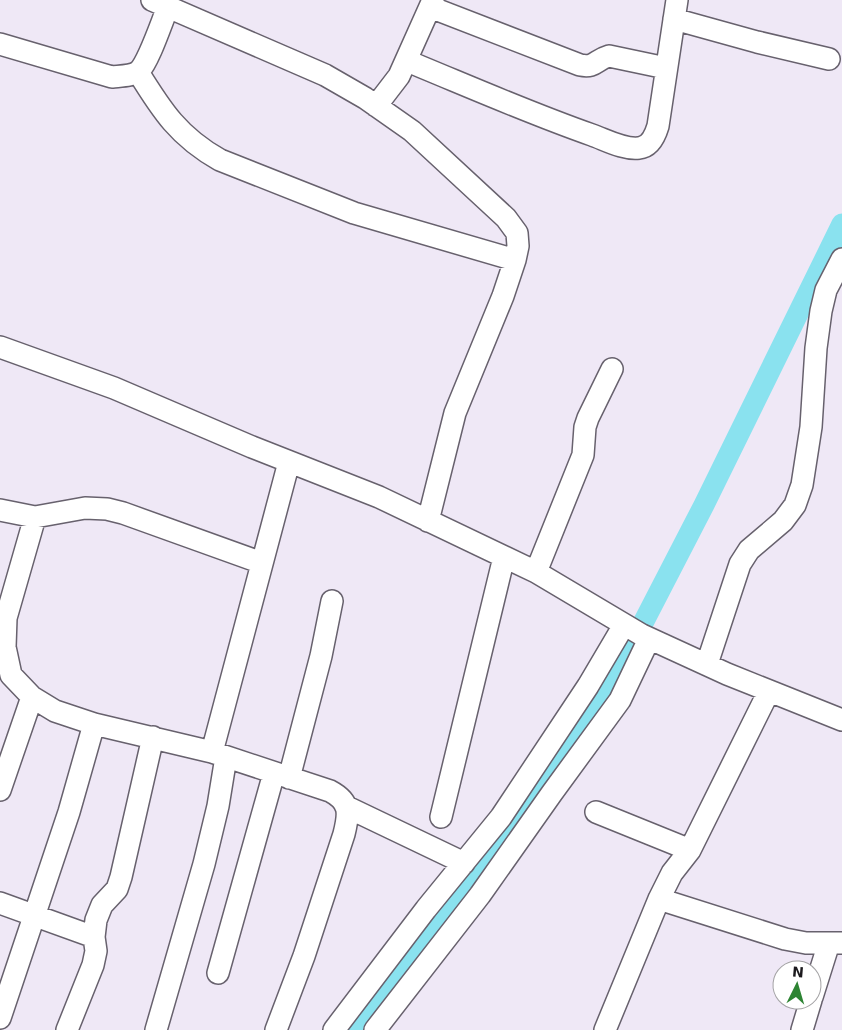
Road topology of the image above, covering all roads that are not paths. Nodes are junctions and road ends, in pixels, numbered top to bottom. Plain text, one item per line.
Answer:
1 (160, 3) edge
2 (432, 3) edge
3 (675, 10) edge
4 (0, 44) edge
5 (829, 59) dead end
6 (666, 68) junction
7 (138, 72) junction
8 (399, 74) junction
9 (376, 106) junction
10 (842, 259) edge
11 (516, 260) junction
12 (0, 347) edge
13 (612, 368) dead end
14 (289, 462) junction
15 (0, 510) edge
16 (34, 517) junction
17 (428, 521) junction
18 (504, 557) junction
19 (262, 563) junction
20 (536, 572) junction
21 (332, 601) dead end
22 (636, 632) junction
23 (707, 664) junction
24 (769, 691) junction
25 (32, 697) junction
26 (842, 720) edge
27 (94, 724) junction
28 (153, 737) junction
29 (219, 755) junction
30 (282, 775) junction
31 (0, 790) edge
32 (347, 807) junction
33 (596, 812) dead end
34 (441, 816) dead end
35 (690, 850) junction
36 (464, 863) junction
37 (659, 899) junction
38 (0, 903) edge
39 (34, 915) junction
40 (94, 936) junction
41 (835, 943) edge
42 (218, 973) dead end
43 (822, 975) edge
44 (808, 1010) edge
45 (0, 1018) edge
46 (67, 1030) edge
47 (156, 1030) edge
48 (276, 1030) edge
49 (334, 1030) edge
50 (375, 1030) edge
51 (605, 1030) edge
52 (802, 1030) edge

1 - 7 street
1 - 9 street
2 - 6 street
2 - 8 street
3 - 5 street
3 - 6 street
4 - 7 street
6 - 8 street
7 - 11 street
8 - 9 street
9 - 11 street
10 - 23 street
11 - 17 street
12 - 14 street
13 - 20 street
14 - 17 street
14 - 19 street
15 - 16 street
16 - 19 street
16 - 25 street
17 - 18 street
18 - 20 street
18 - 34 street
19 - 29 street
20 - 22 street
21 - 30 street
22 - 23 street
22 - 36 street
22 - 50 street
23 - 24 street
24 - 26 street
24 - 35 street
25 - 27 street
25 - 31 street
27 - 28 street
27 - 39 street
28 - 29 street
28 - 40 street
29 - 30 street
29 - 47 street
30 - 32 street
30 - 42 street
32 - 36 street
32 - 48 street
33 - 35 street
35 - 37 street
36 - 49 street
37 - 41 street
37 - 51 street
38 - 39 street
39 - 40 street
39 - 45 street
40 - 46 street
41 - 43 street
44 - 52 street

